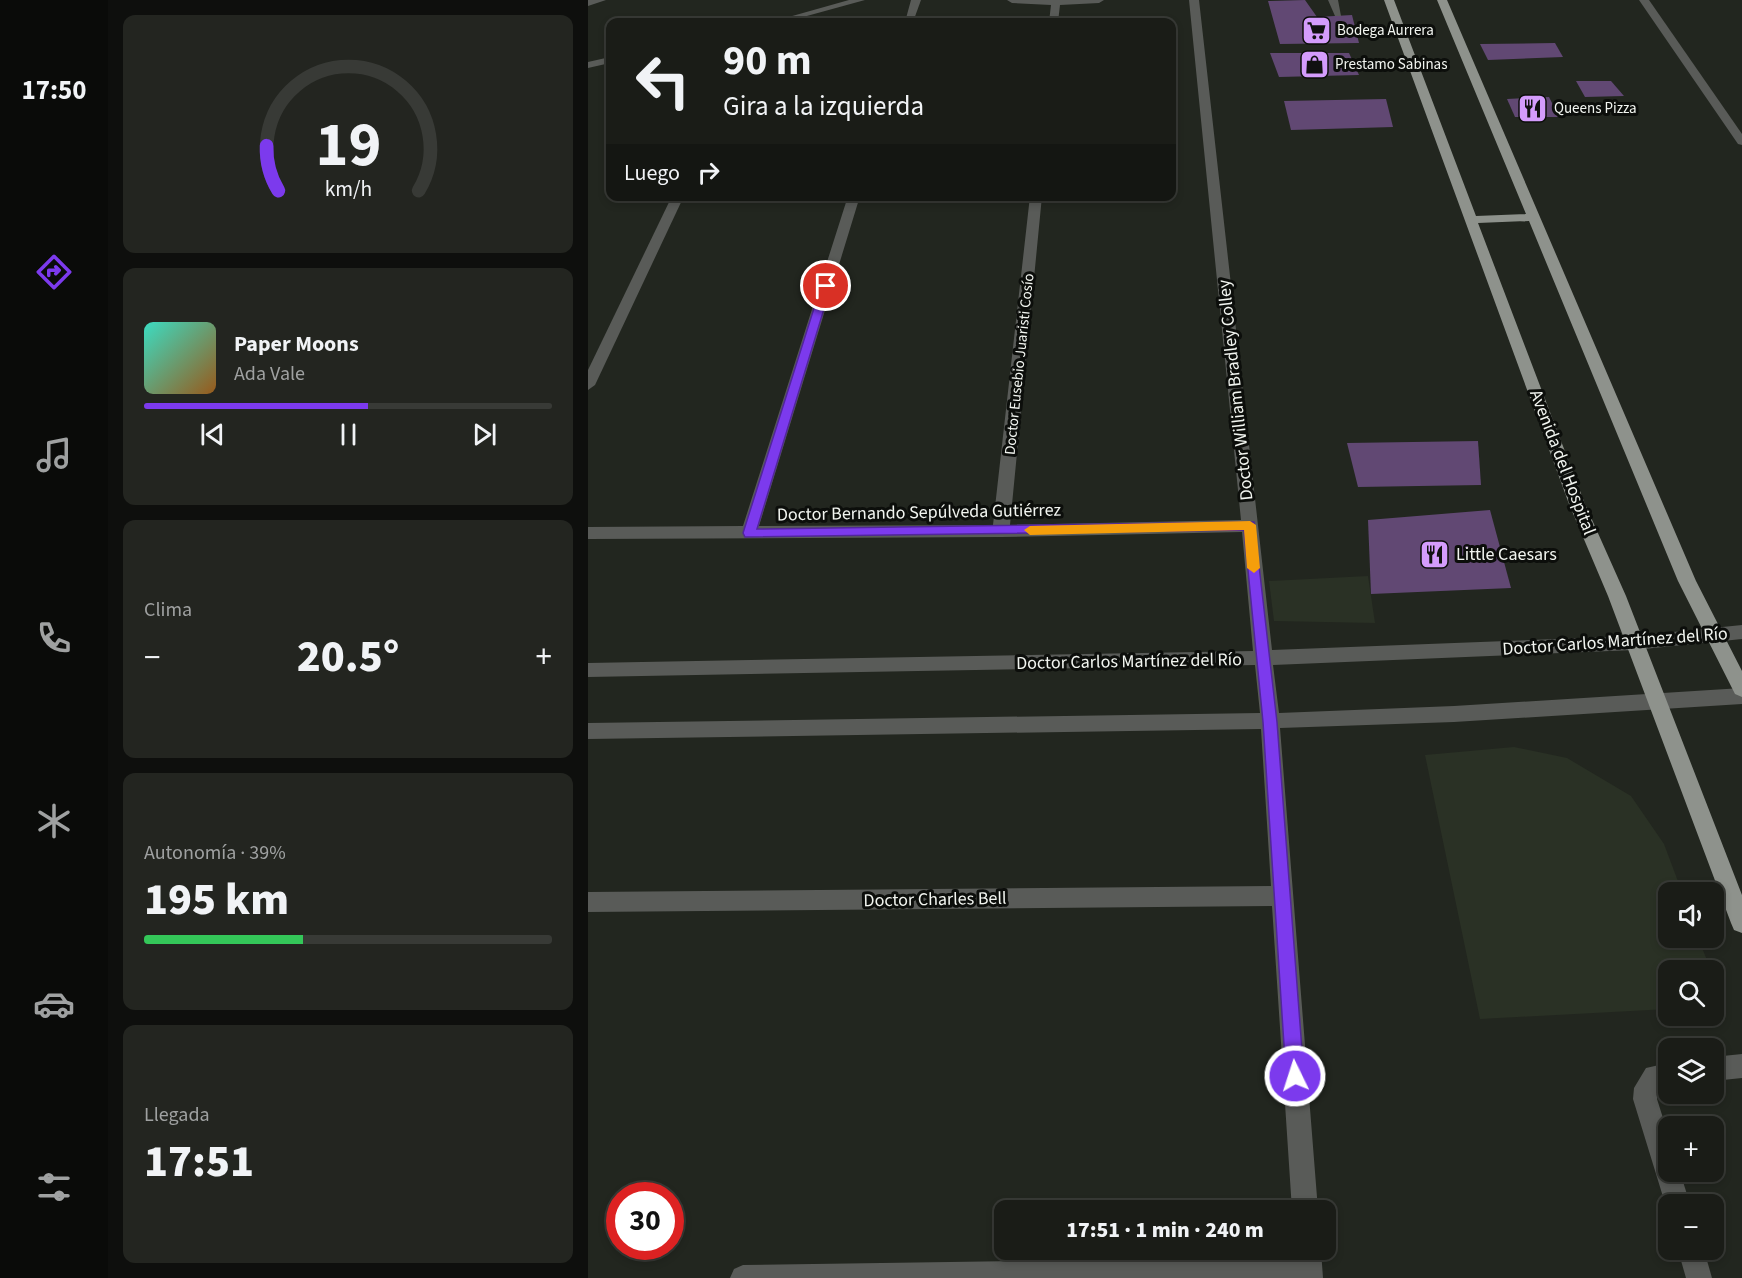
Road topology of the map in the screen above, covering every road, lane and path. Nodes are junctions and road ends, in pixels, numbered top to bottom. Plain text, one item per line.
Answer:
1 (601, 0) edge
2 (860, 0) edge
3 (916, 0) edge
4 (1012, 0) edge
5 (1099, 0) edge
6 (1194, 0) edge
7 (1333, 0) edge
8 (1389, 0) edge
9 (1442, 0) edge
10 (1644, 0) edge
11 (1056, 2) junction
12 (588, 3) edge
13 (1338, 14) dead end
14 (791, 18) edge
15 (910, 18) edge
16 (1054, 18) edge
17 (606, 61) edge
18 (588, 65) edge
19 (1741, 139) edge
20 (676, 201) edge
21 (852, 201) edge
22 (1035, 201) edge
23 (1533, 217) junction
24 (1471, 220) junction
25 (588, 385) edge
26 (1250, 525) junction
27 (1001, 531) junction
28 (588, 533) edge
29 (749, 533) junction
30 (1742, 632) edge
31 (1715, 634) junction
32 (1634, 643) junction
33 (1263, 658) junction
34 (588, 670) edge
35 (1742, 689) edge
36 (1742, 696) edge
37 (1657, 703) junction
38 (1270, 722) junction
39 (588, 731) edge
40 (1282, 896) junction
41 (588, 902) edge
42 (1742, 923) edge
43 (1742, 1066) edge
44 (1724, 1068) edge
45 (1658, 1076) edge
46 (1674, 1194) edge
47 (1304, 1200) edge
48 (1694, 1260) edge
49 (1309, 1266) edge
50 (743, 1278) edge
51 (1699, 1278) edge

1 - 12 street
2 - 14 street
3 - 15 street
4 - 11 street
5 - 11 street
6 - 26 street, Doctor William Bradley Colley
7 - 13 street
8 - 24 main road, Avenida del Hospital
9 - 23 main road
10 - 19 street
11 - 16 street
17 - 18 street
20 - 25 street
21 - 29 street
22 - 27 street, Doctor Eusebio Juaristi Cosío
23 - 24 main road
23 - 31 main road
24 - 32 main road, Avenida del Hospital
26 - 27 street, Doctor Bernando Sepúlveda Gutiérrez
26 - 33 street, Doctor William Bradley Colley
27 - 29 street, Doctor Bernando Sepúlveda Gutiérrez
28 - 29 street, Doctor Bernando Sepúlveda Gutiérrez
30 - 31 street, Doctor Carlos Martínez del Río
31 - 32 street, Doctor Carlos Martínez del Río
31 - 35 main road
32 - 33 street, Doctor Carlos Martínez del Río
32 - 37 main road, Avenida del Hospital
33 - 34 street, Doctor Carlos Martínez del Río
33 - 38 street, Doctor William Bradley Colley
36 - 37 street
37 - 38 street
37 - 42 main road, Avenida del Hospital
38 - 39 street
38 - 40 street, Doctor William Bradley Colley
40 - 41 street, Doctor Charles Bell
40 - 47 street, Doctor William Bradley Colley
43 - 44 street
45 - 46 street
48 - 51 street
49 - 50 street

